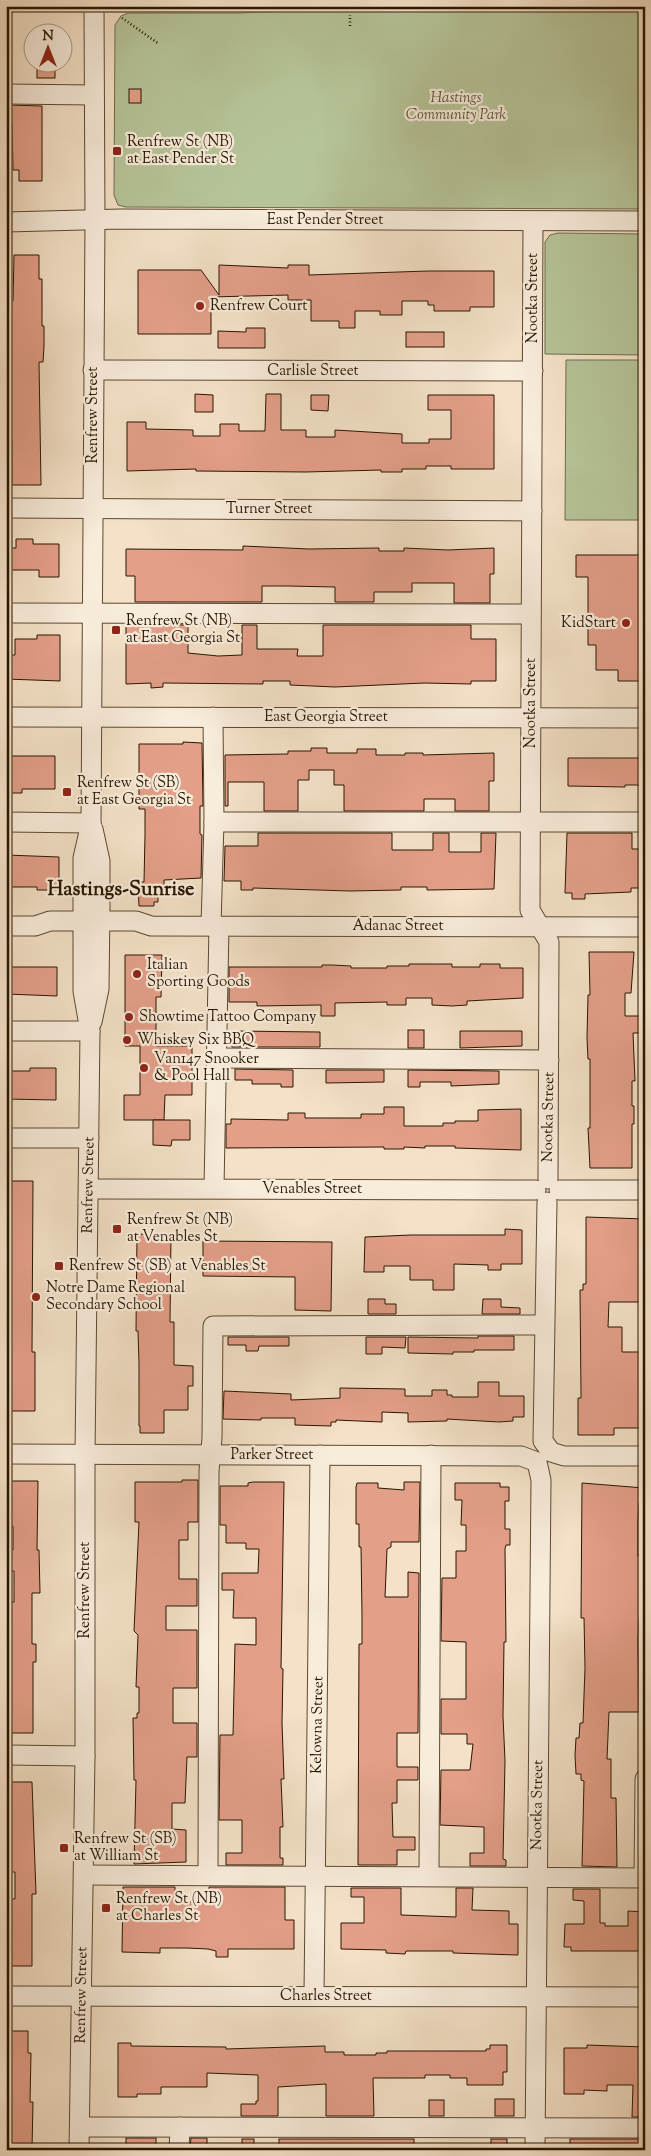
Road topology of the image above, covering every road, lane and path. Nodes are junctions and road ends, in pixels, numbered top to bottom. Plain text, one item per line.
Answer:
1 (94, 6) edge
2 (350, 15) dead end
3 (122, 18) dead end
4 (350, 26) dead end
5 (159, 44) dead end
6 (6, 94) edge
7 (94, 95) junction
8 (96, 220) junction
9 (645, 221) edge
10 (6, 222) edge
11 (533, 222) junction
12 (93, 370) junction
13 (533, 372) junction
14 (6, 508) edge
15 (94, 508) junction
16 (532, 511) junction
17 (6, 613) edge
18 (94, 613) junction
19 (531, 614) junction
20 (6, 717) edge
21 (92, 717) junction
22 (213, 717) junction
23 (531, 718) junction
24 (645, 718) edge
25 (63, 792) dead end
26 (67, 792) dead end
27 (6, 822) edge
28 (214, 822) junction
29 (530, 822) junction
30 (645, 822) edge
31 (91, 823) junction
32 (6, 926) edge
33 (91, 926) junction
34 (215, 926) junction
35 (540, 927) junction
36 (645, 927) edge
37 (6, 1031) edge
38 (90, 1031) junction
39 (217, 1058) junction
40 (550, 1060) junction
41 (6, 1138) edge
42 (89, 1138) junction
43 (214, 1188) junction
44 (89, 1189) junction
45 (547, 1190) junction
46 (645, 1190) edge
47 (544, 1325) junction
48 (6, 1454) edge
49 (85, 1454) junction
50 (211, 1455) junction
51 (320, 1455) junction
52 (431, 1455) junction
53 (542, 1455) junction
54 (645, 1456) edge
55 (6, 1755) edge
56 (85, 1756) junction
57 (645, 1779) edge
58 (84, 1874) junction
59 (208, 1875) junction
60 (316, 1875) junction
61 (429, 1875) junction
62 (538, 1877) junction
63 (644, 1878) edge
64 (314, 1995) junction
65 (6, 1996) edge
66 (82, 1996) junction
67 (537, 1998) junction
68 (645, 1998) edge
69 (80, 2127) junction
70 (180, 2127) junction
71 (535, 2128) junction
72 (645, 2128) edge
73 (80, 2150) edge
74 (179, 2150) edge
75 (534, 2150) edge

1 - 7 street, Renfrew Street
2 - 4 path
3 - 5 path
6 - 7 street
7 - 8 street, Renfrew Street
8 - 10 street, East Pender Street
8 - 11 street, East Pender Street
8 - 12 street, Renfrew Street
9 - 11 street, East Pender Street
11 - 13 street, Nootka Street
12 - 13 street, Carlisle Street
12 - 15 street, Renfrew Street
13 - 16 street, Nootka Street
14 - 15 street, Turner Street
15 - 16 street, Turner Street
15 - 18 street, Renfrew Street
16 - 19 street, Nootka Street
17 - 18 street
18 - 19 street
18 - 21 street, Renfrew Street
19 - 23 street, Nootka Street
20 - 21 street, East Georgia Street
21 - 22 street, East Georgia Street
21 - 31 street, Renfrew Street
22 - 23 street, East Georgia Street
22 - 28 street
23 - 24 street, East Georgia Street
23 - 29 street, Nootka Street
25 - 26 path
27 - 31 street
28 - 29 street
28 - 34 street
29 - 30 street
29 - 35 street, Nootka Street
31 - 33 street, Renfrew Street
32 - 33 street, Adanac Street
33 - 34 street, Adanac Street
33 - 38 street, Renfrew Street
34 - 35 street, Adanac Street
34 - 39 street
35 - 36 street, Adanac Street
35 - 40 street, Nootka Street
37 - 38 street
38 - 42 street, Renfrew Street
39 - 40 street
39 - 43 street
40 - 45 street, Nootka Street
41 - 42 street
42 - 44 street, Renfrew Street
43 - 44 street, Venables Street
43 - 45 street, Venables Street
44 - 49 street, Renfrew Street
45 - 46 street, Venables Street
45 - 47 street, Nootka Street
47 - 50 street
47 - 53 street, Nootka Street
48 - 49 street, Parker Street
49 - 50 street, Parker Street
49 - 56 street, Renfrew Street
50 - 51 street, Parker Street
50 - 59 street
51 - 52 street, Parker Street
51 - 60 street, Kelowna Street
52 - 53 street, Parker Street
52 - 61 street
53 - 54 street, Parker Street
53 - 62 street, Nootka Street
55 - 56 street
56 - 58 street, Renfrew Street
57 - 63 street
58 - 59 street
58 - 66 street, Renfrew Street
59 - 60 street
60 - 61 street
60 - 64 street, Kelowna Street
61 - 62 street
62 - 63 street
62 - 67 street, Nootka Street
64 - 66 street, Charles Street
64 - 67 street, Charles Street
65 - 66 street, Charles Street
66 - 69 street, Renfrew Street
67 - 68 street, Charles Street
67 - 71 street, Nootka Street
69 - 70 street
69 - 73 street, Renfrew Street
70 - 71 street
70 - 74 street
71 - 72 street
71 - 75 street, Nootka Street

